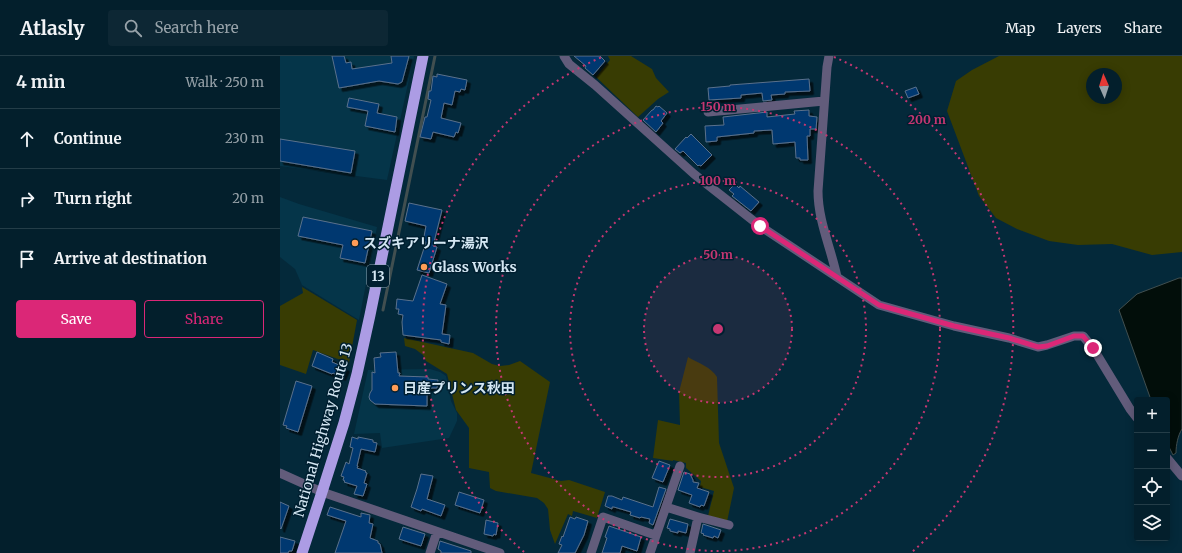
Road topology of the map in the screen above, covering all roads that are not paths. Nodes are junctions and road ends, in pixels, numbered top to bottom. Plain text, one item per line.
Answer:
1 (423, 56) edge
2 (564, 56) edge
3 (829, 56) edge
4 (824, 101) junction
5 (708, 112) dead end
6 (837, 277) junction
7 (1134, 413) edge
8 (1170, 462) edge
9 (680, 466) dead end
10 (280, 473) edge
11 (1182, 476) edge
12 (322, 492) junction
13 (666, 507) junction
14 (698, 517) junction
15 (729, 525) dead end
16 (437, 532) junction
17 (656, 535) junction
18 (302, 553) edge
19 (430, 553) edge
20 (500, 553) edge
21 (592, 553) edge
22 (650, 553) edge
23 (690, 553) edge

1 - 12 highway, National Highway Route 13 / 13
2 - 6 street
3 - 4 street
4 - 5 street
4 - 6 street
6 - 7 street
8 - 11 street
9 - 13 street
10 - 12 street
12 - 16 street
12 - 18 highway, National Highway Route 13 / 13
13 - 14 street
13 - 17 street
14 - 15 street
14 - 23 street
16 - 19 street
16 - 20 street
17 - 21 street
17 - 22 street

